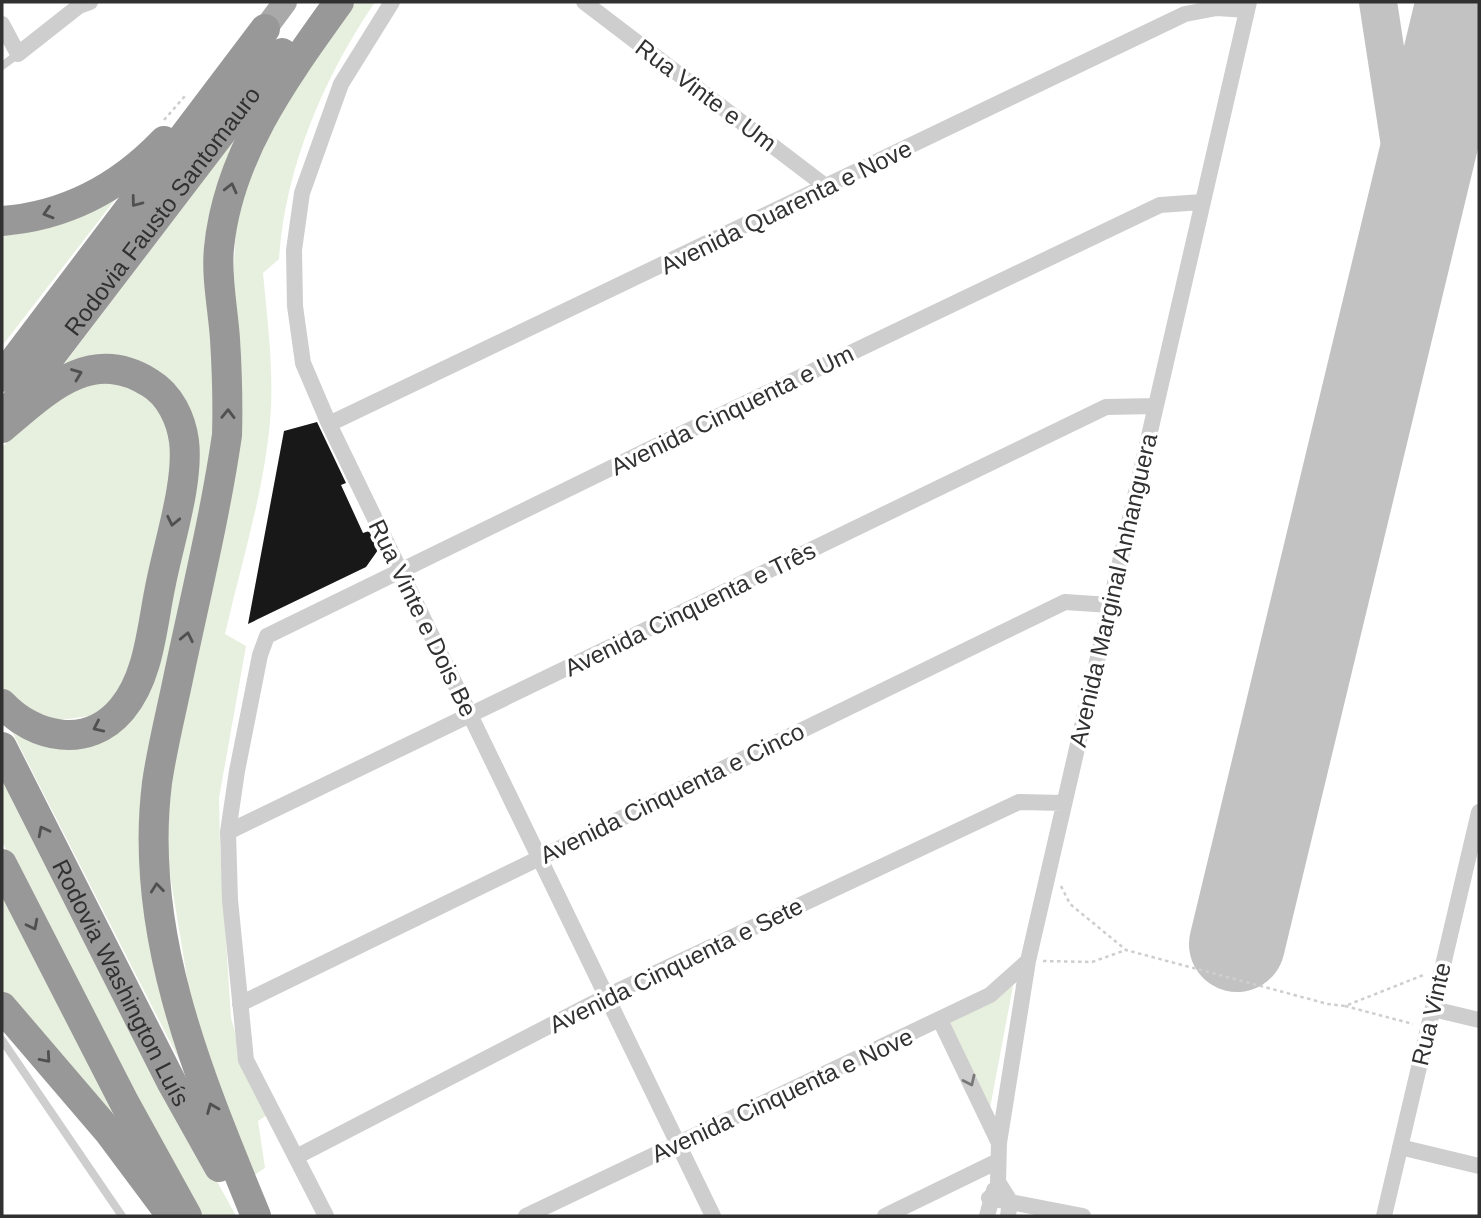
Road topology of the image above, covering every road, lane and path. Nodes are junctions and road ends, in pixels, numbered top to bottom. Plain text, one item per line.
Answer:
1 (285, 2) edge
2 (322, 2) edge
3 (339, 2) edge
4 (392, 2) edge
5 (584, 2) edge
6 (82, 3) edge
7 (1248, 6) edge
8 (2, 24) edge
9 (265, 29) junction
10 (18, 54) junction
11 (2, 66) edge
12 (828, 187) junction
13 (1202, 202) junction
14 (2, 221) edge
15 (2, 377) edge
16 (1156, 406) junction
17 (2, 420) edge
18 (329, 424) junction
19 (2, 428) edge
20 (400, 571) junction
21 (1110, 605) junction
22 (2, 704) edge
23 (470, 715) junction
24 (2, 747) edge
25 (1064, 803) junction
26 (1479, 812) edge
27 (228, 832) junction
28 (539, 857) junction
29 (2, 864) edge
30 (1051, 864) junction
31 (1472, 879) edge
32 (1126, 950) junction
33 (1028, 961) junction
34 (1442, 968) junction
35 (607, 996) junction
36 (240, 1004) junction
37 (1345, 1006) junction
38 (2, 1007) edge
39 (1433, 1009) junction
40 (940, 1020) junction
41 (1479, 1020) edge
42 (1428, 1028) junction
43 (2, 1040) edge
44 (999, 1143) junction
45 (678, 1144) junction
46 (1400, 1147) junction
47 (296, 1157) junction
48 (998, 1161) junction
49 (1479, 1166) edge
50 (998, 1182) junction
51 (989, 1198) junction
52 (1009, 1208) edge
53 (122, 1216) edge
54 (172, 1216) edge
55 (187, 1216) edge
56 (246, 1216) edge
57 (256, 1216) edge
58 (326, 1216) edge
59 (526, 1216) edge
60 (713, 1216) edge
61 (885, 1216) edge
62 (987, 1216) edge
63 (1083, 1216) edge
64 (1384, 1216) edge

1 - 9 main road
2 - 17 highway, Rodovia Fausto Santomauro
57 -> 3 highway
4 - 18 street, Rua Vinte e Dois Be
5 - 12 street, Rua Vinte e Um
6 - 10 street
7 - 12 street, Avenida Quarenta e Nove
7 - 13 street, Avenida Marginal Anhanguera
8 - 10 street
9 -> 14 highway
9 -> 15 highway, Rodovia Fausto Santomauro
10 - 11 lane
12 - 18 street, Avenida Quarenta e Nove
13 - 16 street, Avenida Marginal Anhanguera
13 - 20 street, Avenida Cinquenta e Um
16 - 21 street, Avenida Marginal Anhanguera
16 - 23 street, Avenida Cinquenta e Três
18 - 20 street, Rua Vinte e Dois Be
19 -> 22 highway
20 - 23 street, Rua Vinte e Dois Be
20 - 27 street, Avenida Cinquenta e Um
21 - 25 street, Avenida Marginal Anhanguera
21 - 28 street, Avenida Cinquenta e Cinco
23 - 27 street, Avenida Cinquenta e Três
23 - 28 street, Rua Vinte e Dois Be
56 -> 24 highway, Rodovia Washington Luís
25 - 30 street, Avenida Marginal Anhanguera
25 - 35 street, Avenida Cinquenta e Sete
26 - 31 street, Rua Vinte
27 - 36 street
28 - 35 street, Rua Vinte e Dois Be
28 - 36 street, Avenida Cinquenta e Cinco
29 -> 55 highway, Rodovia Washington Luís
30 - 32 path
30 - 33 street, Avenida Marginal Anhanguera
31 - 34 street, Rua Vinte
32 - 33 path
32 - 37 path
33 - 40 street, Avenida Cinquenta e Nove
33 - 44 street, Avenida Marginal Anhanguera
34 - 37 path
34 - 39 street, Rua Vinte
35 - 45 street, Rua Vinte e Dois Be
35 - 47 street, Avenida Cinquenta e Sete
36 - 47 street
37 - 42 path
38 -> 54 highway
39 - 41 street
39 - 42 street, Rua Vinte
40 -> 44 street
40 - 45 street, Avenida Cinquenta e Nove
42 - 46 street, Rua Vinte
43 - 53 lane
44 - 48 street, Avenida Marginal Anhanguera
45 - 59 street, Avenida Cinquenta e Nove
45 - 60 street, Rua Vinte e Dois Be
46 - 49 street
46 - 64 street, Rua Vinte
47 - 58 street
48 - 50 street, Avenida Marginal Anhanguera
48 - 61 street
50 - 51 street, Avenida Marginal Anhanguera
50 - 52 street
51 - 52 street
51 - 62 street, Avenida Marginal Anhanguera
52 - 63 street

